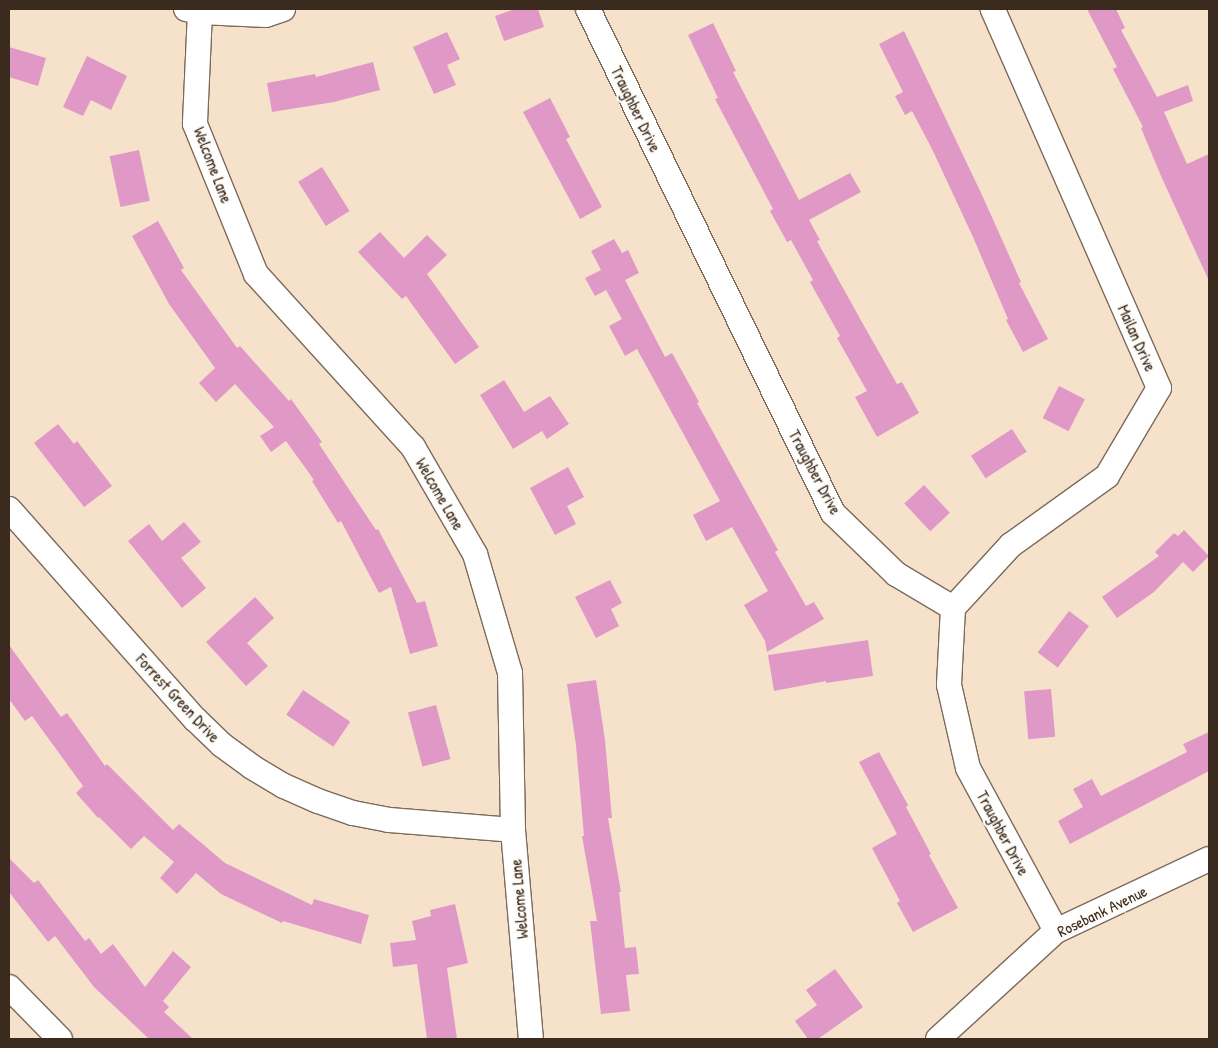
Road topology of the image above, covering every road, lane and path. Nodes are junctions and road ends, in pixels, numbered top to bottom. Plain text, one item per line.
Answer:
1 (283, 9) edge
2 (588, 9) edge
3 (993, 9) edge
4 (192, 10) edge
5 (9, 509) edge
6 (953, 608) junction
7 (513, 830) junction
8 (1209, 859) edge
9 (1056, 931) junction
10 (9, 988) edge
11 (60, 1039) edge
12 (531, 1039) edge
13 (938, 1039) edge

1 - 4 street
2 - 6 street, Traughber Drive
3 - 6 street, Mailan Drive
4 - 7 street, Welcome Lane
5 - 7 street, Forrest Green Drive
6 - 9 street, Traughber Drive
7 - 12 street, Welcome Lane
8 - 9 street, Rosebank Avenue
9 - 13 street, Rosebank Avenue
10 - 11 street

